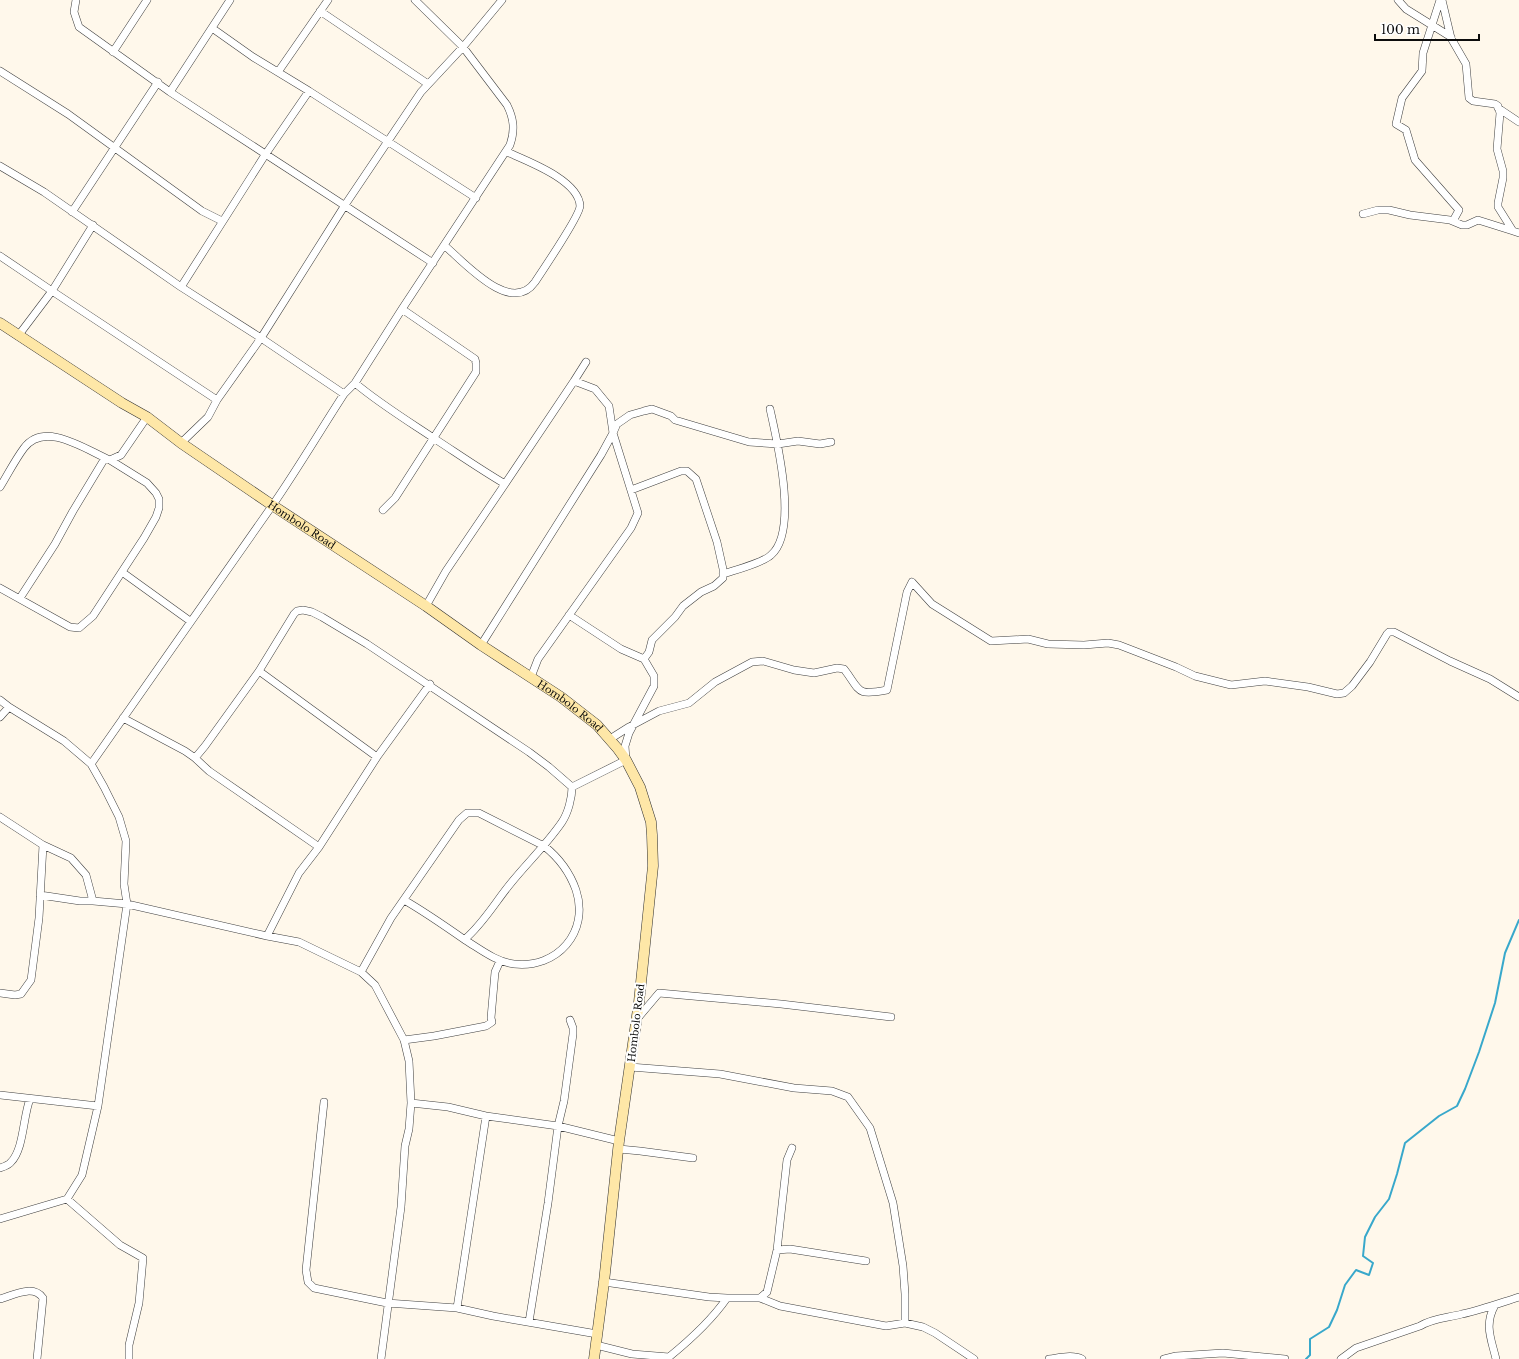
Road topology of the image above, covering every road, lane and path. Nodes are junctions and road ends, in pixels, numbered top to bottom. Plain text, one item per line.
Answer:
1 (76, 0) edge
2 (147, 0) edge
3 (230, 0) edge
4 (328, 0) edge
5 (415, 0) edge
6 (502, 0) edge
7 (1398, 0) edge
8 (1441, 0) edge
9 (320, 11) junction
10 (1431, 26) junction
11 (212, 28) junction
12 (1451, 38) junction
13 (463, 47) junction
14 (113, 52) junction
15 (0, 71) edge
16 (278, 72) junction
17 (158, 82) junction
18 (428, 84) junction
19 (309, 91) junction
20 (170, 92) junction
21 (1498, 108) junction
22 (1519, 122) edge
23 (388, 142) junction
24 (114, 149) junction
25 (507, 152) junction
26 (265, 154) junction
27 (0, 166) edge
28 (476, 198) junction
29 (345, 205) junction
30 (72, 212) junction
31 (1363, 214) dead end
32 (222, 221) junction
33 (1453, 221) junction
34 (93, 226) junction
35 (1516, 232) edge
36 (445, 246) junction
37 (0, 256) edge
38 (433, 263) junction
39 (181, 287) junction
40 (52, 291) junction
41 (402, 309) junction
42 (0, 323) edge
43 (18, 336) junction
44 (261, 338) junction
45 (586, 362) dead end
46 (574, 381) junction
47 (355, 383) junction
48 (344, 394) junction
49 (217, 400) junction
50 (770, 408) dead end
51 (147, 417) junction
52 (613, 433) junction
53 (433, 438) junction
54 (831, 442) dead end
55 (181, 443) junction
56 (778, 444) junction
57 (108, 459) junction
58 (505, 484) junction
59 (0, 487) edge
60 (631, 490) junction
61 (272, 505) junction
62 (384, 510) dead end
63 (122, 572) junction
64 (723, 574) junction
65 (0, 588) edge
66 (20, 598) junction
67 (426, 606) junction
68 (569, 615) junction
69 (190, 621) junction
70 (481, 645) junction
71 (644, 659) junction
72 (259, 672) junction
73 (531, 677) junction
74 (430, 684) junction
75 (1519, 697) edge
76 (0, 700) edge
77 (8, 707) junction
78 (0, 717) edge
79 (123, 718) junction
80 (634, 724) junction
81 (610, 739) junction
82 (377, 757) junction
83 (195, 758) junction
84 (626, 760) junction
85 (91, 764) junction
86 (572, 787) junction
87 (0, 817) edge
88 (43, 845) junction
89 (544, 846) junction
90 (319, 847) junction
91 (40, 895) junction
92 (404, 900) junction
93 (93, 901) junction
94 (127, 904) junction
95 (267, 936) junction
96 (465, 939) junction
97 (500, 961) junction
98 (361, 972) junction
99 (0, 993) edge
100 (892, 1017) dead end
101 (636, 1019) junction
102 (570, 1020) dead end
103 (404, 1040) junction
104 (630, 1067) junction
105 (0, 1095) edge
106 (30, 1099) junction
107 (324, 1102) dead end
108 (411, 1102) junction
109 (98, 1106) junction
110 (486, 1116) junction
111 (558, 1126) junction
112 (619, 1145) junction
113 (792, 1148) dead end
114 (693, 1158) dead end
115 (0, 1168) edge
116 (67, 1199) junction
117 (0, 1219) edge
118 (777, 1250) junction
119 (866, 1261) dead end
120 (604, 1282) junction
121 (1519, 1297) edge
122 (727, 1298) junction
123 (760, 1298) junction
124 (0, 1299) edge
125 (387, 1303) junction
126 (1495, 1305) junction
127 (458, 1308) junction
128 (530, 1322) junction
129 (905, 1323) junction
130 (597, 1334) junction
131 (596, 1345) junction
132 (971, 1358) edge
133 (37, 1359) edge
134 (129, 1359) edge
135 (380, 1359) edge
136 (594, 1359) edge
137 (1049, 1359) edge
138 (1082, 1359) edge
139 (1164, 1359) edge
140 (1285, 1359) edge
141 (1342, 1359) edge
142 (1496, 1359) edge

1 - 14 street
2 - 14 street
3 - 11 street
4 - 9 street
5 - 13 street
6 - 13 street
7 - 10 street
8 - 10 street
8 - 12 street
9 - 16 street
9 - 18 street
10 - 12 street
10 - 33 street
11 - 16 street
11 - 20 street
12 - 21 street
13 - 18 street
13 - 25 street
14 - 17 street
15 - 24 street
16 - 19 street
17 - 20 street
17 - 24 street
18 - 23 street
19 - 23 street
19 - 26 street
20 - 26 street
21 - 22 street
21 - 35 street
23 - 28 street
23 - 29 street
24 - 30 street
24 - 32 street
25 - 28 street
25 - 36 street
26 - 29 street
26 - 32 street
27 - 30 street
28 - 36 street
29 - 38 street
29 - 44 street
30 - 34 street
31 - 33 street
32 - 39 street
33 - 35 street
34 - 39 street
34 - 40 street
36 - 38 street
37 - 40 street
38 - 41 street
39 - 44 street
40 - 43 street
40 - 49 street
41 - 47 street
41 - 53 street
42 - 43 street, Hombolo Road
43 - 51 street, Hombolo Road
44 - 48 street
44 - 49 street
45 - 46 street
46 - 52 street
46 - 58 street
47 - 48 street
47 - 53 street
48 - 61 street
49 - 55 street
50 - 56 street
51 - 55 street, Hombolo Road
51 - 57 street
52 - 56 street
52 - 60 street
52 - 70 street
53 - 58 street
53 - 62 street
54 - 56 street
55 - 61 street, Hombolo Road
56 - 64 street
57 - 59 street
57 - 63 street
57 - 66 street
58 - 67 street
60 - 64 street
60 - 68 street
61 - 67 street, Hombolo Road
61 - 69 street
63 - 66 street
63 - 69 street
64 - 71 street
65 - 66 street
67 - 70 street, Hombolo Road
68 - 71 street
68 - 73 street
69 - 79 street
70 - 73 street, Hombolo Road
71 - 80 street
72 - 74 street
72 - 82 street
72 - 83 street
73 - 81 street, Hombolo Road
74 - 82 street
74 - 86 street
75 - 80 street
76 - 77 street
77 - 78 street
77 - 85 street
79 - 83 street
79 - 85 street
80 - 81 street
80 - 84 street
81 - 84 street, Hombolo Road
82 - 90 street
83 - 90 street
84 - 86 street
84 - 101 street, Hombolo Road
85 - 94 street
86 - 89 street
87 - 88 street
88 - 91 street
88 - 93 street
89 - 92 street
89 - 96 street
89 - 97 street
90 - 95 street
91 - 93 street
91 - 99 street
92 - 96 street
92 - 98 street
93 - 94 street
94 - 95 street
94 - 109 street
95 - 98 street
96 - 97 street
97 - 103 street
98 - 103 street
100 - 101 street
101 - 104 street, Hombolo Road
102 - 111 street
103 - 108 street
104 - 112 street, Hombolo Road
104 - 129 street
105 - 106 street
106 - 109 street
106 - 115 street
107 - 125 street
108 - 110 street
108 - 125 street
109 - 116 street
110 - 111 street
110 - 127 street
111 - 112 street
111 - 128 street
112 - 114 street
112 - 120 street, Hombolo Road
113 - 118 street
116 - 117 street
116 - 134 street
118 - 119 street
118 - 123 street
120 - 122 street
120 - 130 street, Hombolo Road
121 - 126 street
122 - 123 street
122 - 131 street
123 - 129 street
124 - 133 street
125 - 127 street
125 - 135 street
126 - 141 street
126 - 142 street
127 - 128 street
128 - 130 street
129 - 132 street
130 - 131 street, Hombolo Road
131 - 136 street, Hombolo Road
137 - 138 street
139 - 140 street

